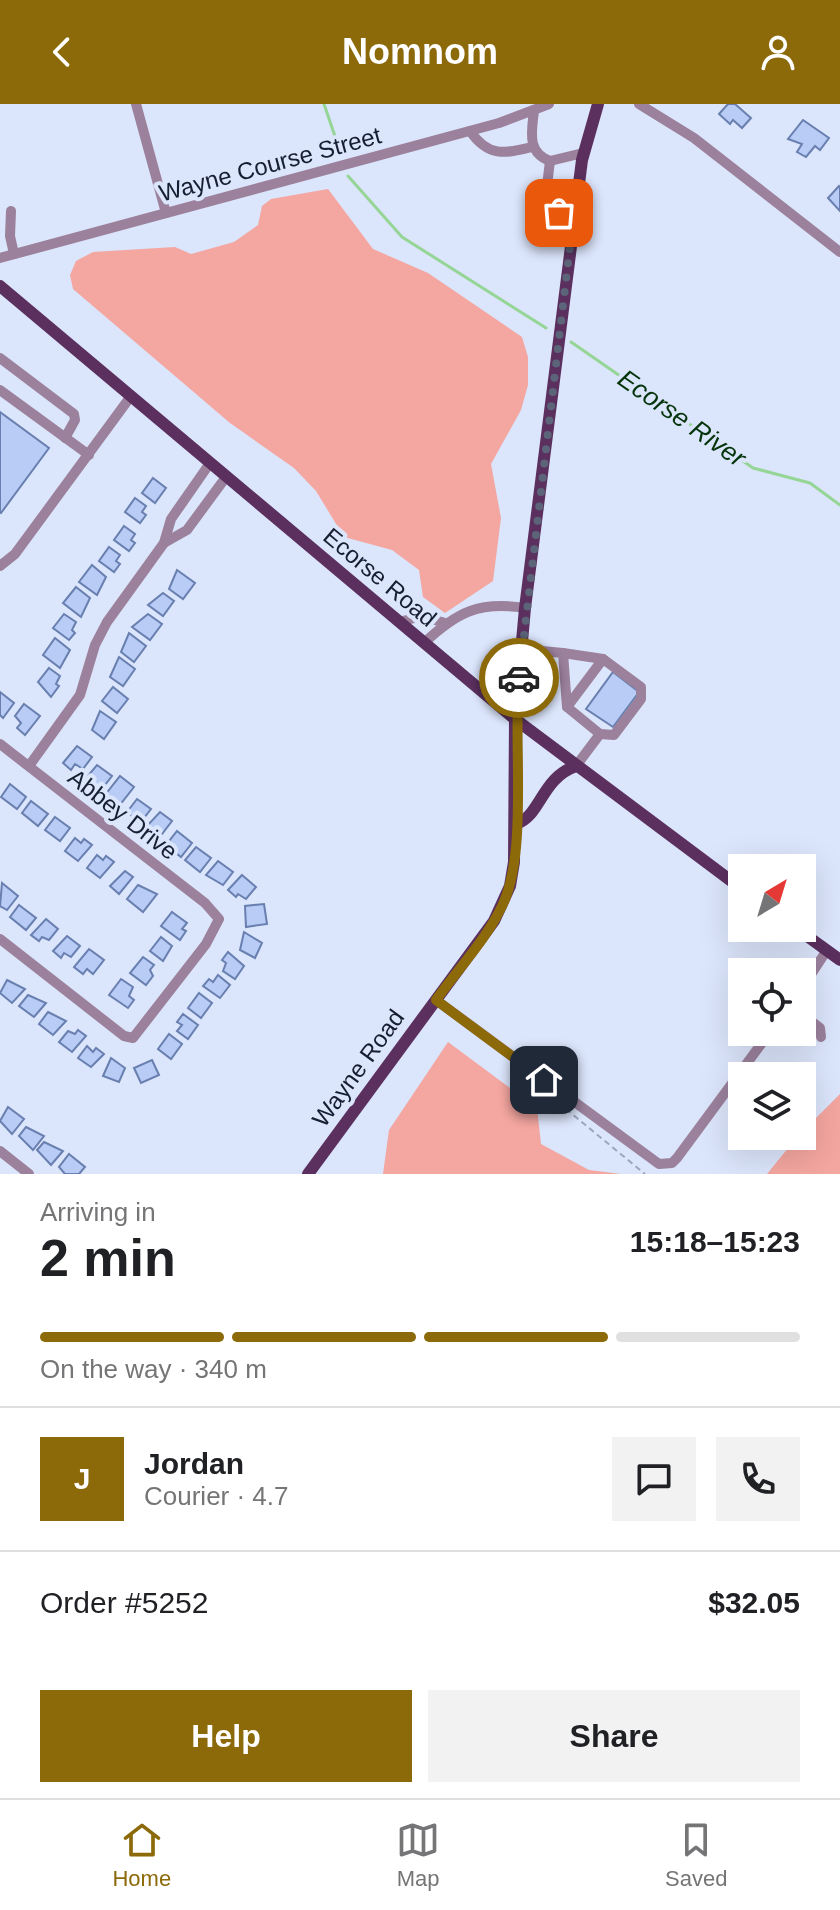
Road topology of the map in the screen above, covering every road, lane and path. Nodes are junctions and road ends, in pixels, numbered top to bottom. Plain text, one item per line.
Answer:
1 (136, 104) edge
2 (549, 104) edge
3 (598, 104) edge
4 (639, 104) edge
5 (534, 110) junction
6 (470, 131) junction
7 (532, 147) junction
8 (583, 153) junction
9 (550, 161) junction
10 (11, 211) dead end
11 (166, 213) junction
12 (573, 221) junction
13 (840, 252) edge
14 (14, 254) junction
15 (0, 258) edge
16 (0, 286) edge
17 (0, 358) edge
18 (0, 390) edge
19 (131, 396) junction
20 (65, 438) junction
21 (89, 455) junction
22 (210, 463) junction
23 (226, 477) junction
24 (164, 543) junction
25 (0, 566) edge
26 (525, 608) junction
27 (399, 622) junction
28 (445, 623) junction
29 (424, 643) junction
30 (521, 649) junction
31 (563, 653) junction
32 (603, 659) junction
33 (567, 707) junction
34 (515, 719) junction
35 (600, 734) junction
36 (0, 744) edge
37 (29, 766) junction
38 (576, 766) junction
39 (516, 824) junction
40 (728, 879) edge
41 (0, 939) edge
42 (816, 942) edge
43 (827, 950) junction
44 (840, 960) edge
45 (816, 967) edge
46 (436, 1000) junction
47 (816, 1025) edge
48 (821, 1037) dead end
49 (760, 1046) edge
50 (565, 1108) dead end
51 (0, 1151) edge
52 (29, 1174) edge
53 (308, 1174) edge
54 (645, 1174) edge

1 - 11 street
2 - 5 street, Wayne Course Street
3 - 8 main road, Wayne Road
4 - 13 street
5 - 6 street, Wayne Course Street
5 - 7 street
6 - 7 street
6 - 11 street, Wayne Course Street
7 - 9 street
8 - 9 street
8 - 12 main road, Wayne Road
9 - 12 street
10 - 14 street
11 - 14 street, Wayne Course Street
12 - 26 main road, Wayne Road
14 - 15 street, Wayne Course Street
16 - 19 main road, Ecorse Road
17 - 20 street
18 - 20 street
19 - 21 street
19 - 22 main road, Ecorse Road
20 - 21 street
21 - 25 street
22 - 23 main road, Ecorse Road
22 - 24 street
23 - 24 street
23 - 27 main road, Ecorse Road
24 - 37 street
26 - 28 street
26 - 30 main road, Wayne Road
27 - 28 street
27 - 29 main road, Ecorse Road
28 - 29 street
29 - 34 main road, Ecorse Road
30 - 31 street
30 - 34 main road, Wayne Road
31 - 32 street
31 - 33 street
32 - 33 street
32 - 35 street
33 - 35 street
34 - 38 main road, Ecorse Road
34 - 39 main road, Wayne Road
35 - 38 street
36 - 37 street, Abbey Drive
37 - 41 street, Abbey Drive
38 - 39 main road
38 - 40 main road, Ecorse Road
39 - 46 main road, Wayne Road
42 - 43 main road
43 - 44 main road
43 - 45 street
46 - 49 street
46 - 53 main road, Wayne Road
47 - 48 street
50 - 54 path
51 - 52 street

